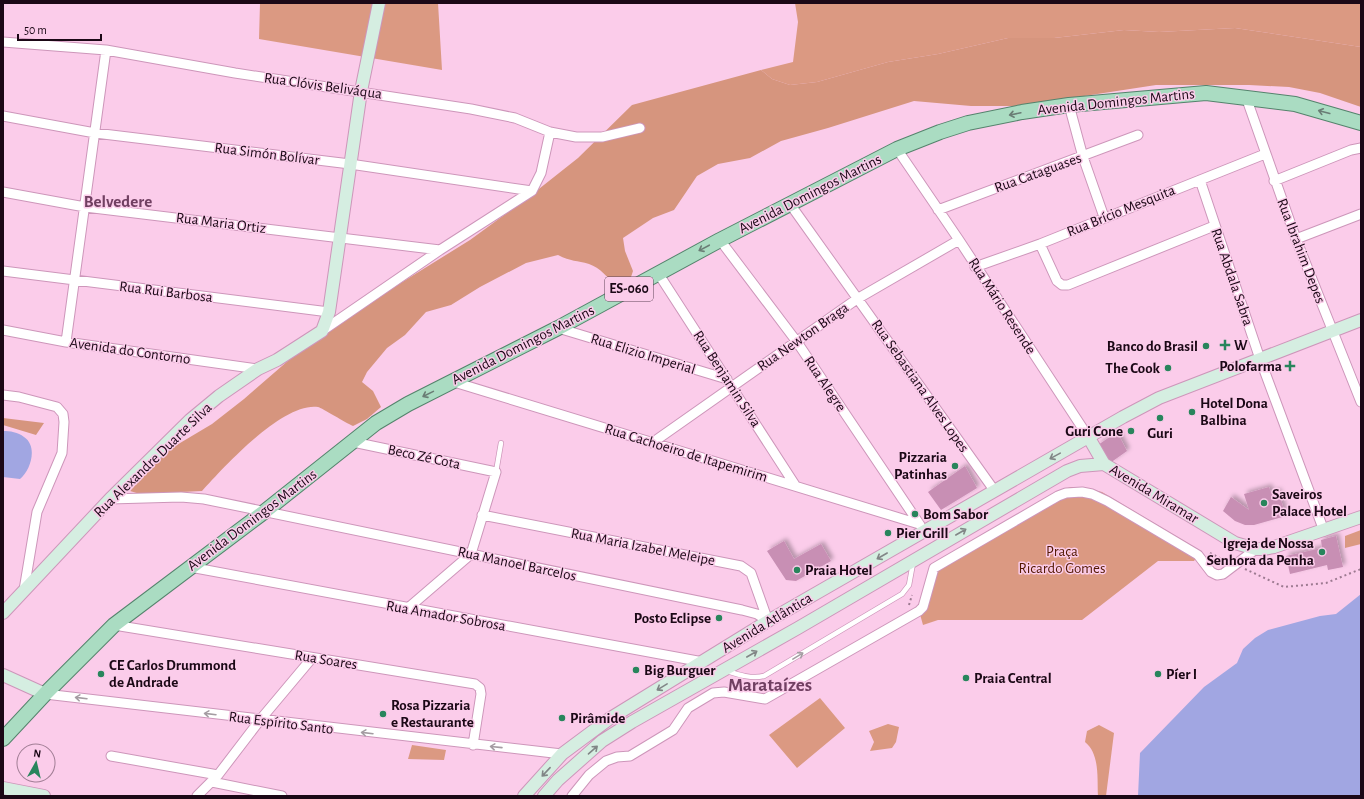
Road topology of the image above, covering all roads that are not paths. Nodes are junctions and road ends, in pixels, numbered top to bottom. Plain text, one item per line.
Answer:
1 (379, 3) edge
2 (3, 42) edge
3 (106, 50) junction
4 (361, 91) junction
5 (1246, 97) junction
6 (1069, 105) junction
7 (3, 116) edge
8 (1361, 123) edge
9 (640, 128) dead end
10 (550, 132) junction
11 (95, 133) junction
12 (1138, 135) dead end
13 (1361, 148) edge
14 (897, 149) junction
15 (1265, 154) junction
16 (1083, 157) junction
17 (350, 164) junction
18 (1200, 180) junction
19 (1274, 181) junction
20 (532, 191) junction
21 (3, 192) edge
22 (790, 204) junction
23 (85, 206) junction
24 (938, 210) junction
25 (1361, 214) edge
26 (1104, 217) junction
27 (1214, 226) junction
28 (340, 238) junction
29 (1296, 239) junction
30 (720, 240) junction
31 (959, 240) junction
32 (1040, 244) junction
33 (440, 250) junction
34 (975, 267) junction
35 (3, 271) edge
36 (658, 273) junction
37 (75, 281) junction
38 (857, 299) junction
39 (329, 312) junction
40 (1361, 320) edge
41 (558, 328) junction
42 (3, 330) edge
43 (322, 331) junction
44 (1333, 331) junction
45 (66, 342) junction
46 (797, 342) junction
47 (1260, 359) junction
48 (258, 369) junction
49 (454, 382) junction
50 (729, 383) junction
51 (3, 395) edge
52 (1361, 402) edge
53 (1089, 438) junction
54 (353, 442) junction
55 (501, 443) dead end
56 (652, 443) junction
57 (1104, 464) junction
58 (496, 472) junction
59 (796, 485) junction
60 (994, 490) junction
61 (110, 499) junction
62 (264, 512) junction
63 (482, 515) junction
64 (1361, 517) edge
65 (922, 527) junction
66 (1324, 531) junction
67 (1256, 549) junction
68 (471, 554) junction
69 (913, 561) junction
70 (190, 568) junction
71 (24, 590) junction
72 (407, 609) junction
73 (3, 614) edge
74 (768, 621) junction
75 (114, 625) junction
76 (312, 658) junction
77 (703, 662) junction
78 (724, 670) junction
79 (3, 675) edge
80 (45, 694) junction
81 (260, 720) junction
82 (3, 739) edge
83 (473, 745) junction
84 (562, 754) junction
85 (111, 756) dead end
86 (215, 778) junction
87 (3, 788) edge
88 (44, 796) edge
89 (196, 796) edge
90 (282, 796) edge
91 (524, 796) edge
92 (544, 796) edge
93 (572, 796) edge

1 - 4 street
2 - 3 street, Rua Clóvis Beliváqua
3 - 4 street, Rua Clóvis Beliváqua
3 - 11 street
4 - 10 street, Rua Clóvis Beliváqua
4 - 17 street
5 - 6 main road, Avenida Domingos Martins / ES-060
8 -> 5 main road, Avenida Domingos Martins / ES-060
5 - 15 street, Rua Ibrahim Depes
6 -> 14 main road, Avenida Domingos Martins / ES-060
6 - 16 street
7 - 11 street, Rua Simón Bolívar
9 - 10 street, Rua Clóvis Beliváqua
10 - 20 street
11 - 17 street, Rua Simón Bolívar
11 - 23 street
12 - 16 street, Rua Cataguases
13 - 19 street
14 - 22 main road, Avenida Domingos Martins / ES-060
14 - 24 street, Rua Mário Resende
15 - 18 street, Rua Brício Mesquita
15 - 19 street, Rua Ibrahim Depes
16 - 24 street, Rua Cataguases
16 - 26 street
17 - 20 street, Rua Simón Bolívar
17 - 28 street
18 - 26 street, Rua Brício Mesquita
18 - 27 street, Rua Abdala Sabra
19 - 29 street, Rua Ibrahim Depes
20 - 33 street
21 - 23 street, Rua Maria Ortiz
22 - 30 main road, Avenida Domingos Martins / ES-060
22 - 38 street, Rua Sebastiana Alves Lopes
23 - 28 street, Rua Maria Ortiz
23 - 37 street
24 - 31 street, Rua Mário Resende
25 - 29 street
26 - 32 street, Rua Brício Mesquita
27 - 32 street
27 - 47 street, Rua Abdala Sabra
28 - 33 street, Rua Maria Ortiz
28 - 39 street
29 - 44 street, Rua Ibrahim Depes
30 -> 36 main road, Avenida Domingos Martins / ES-060
30 - 46 street, Rua Alegre
31 - 34 street, Rua Mário Resende
31 - 38 street, Rua Newton Braga
32 - 34 street, Rua Brício Mesquita
33 - 43 street
34 - 53 street, Rua Mário Resende
35 - 37 street, Rua Rui Barbosa
36 - 41 main road, Avenida Domingos Martins / ES-060
36 - 50 street, Rua Benjamin Silva
37 - 39 street, Rua Rui Barbosa
37 - 45 street
38 - 46 street, Rua Newton Braga
38 - 60 street, Rua Sebastiana Alves Lopes
39 - 43 street
40 - 44 street, Avenida Atlântica
41 - 49 main road, Avenida Domingos Martins / ES-060
41 - 50 street, Rua Elizio Imperial
42 - 45 street, Avenida do Contorno
43 - 48 street, Rua Alexandre Duarte Silva
44 - 47 street, Avenida Atlântica
44 - 52 street, Rua Ibrahim Depes
45 - 48 street, Avenida do Contorno
46 - 50 street, Rua Newton Braga
46 - 65 street, Rua Alegre
47 - 53 street, Avenida Atlântica
47 - 66 street, Rua Abdala Sabra
48 - 61 street, Rua Alexandre Duarte Silva
49 -> 54 main road, Avenida Domingos Martins / ES-060
49 - 56 street, Rua Cachoeiro de Itapemirim
50 - 56 street, Rua Newton Braga
50 - 59 street, Rua Benjamin Silva
51 - 71 street
53 - 57 street, Rua Mário Resende
53 -> 60 street, Avenida Atlântica
54 - 58 street, Beco Zé Cota
54 - 62 main road, Avenida Domingos Martins / ES-060
55 - 58 lane
56 - 59 street, Rua Cachoeiro de Itapemirim
57 - 67 street, Avenida Miramar
69 -> 57 street, Avenida Atlântica
58 - 63 street
59 - 65 street, Rua Cachoeiro de Itapemirim
60 - 65 street, Avenida Atlântica
61 - 62 street, Rua Manoel Barcelos
61 - 71 street, Rua Alexandre Duarte Silva
62 - 68 street, Rua Manoel Barcelos
62 - 70 main road, Avenida Domingos Martins / ES-060
63 - 68 street
63 - 74 street, Rua Maria Izabel Meleipe
64 - 66 street, Avenida Miramar
65 -> 74 street, Avenida Atlântica
66 - 67 street, Avenida Miramar
67 - 93 street
68 - 72 street
68 - 74 street, Rua Manoel Barcelos
78 -> 69 street, Avenida Atlântica
78 -> 69 lane
70 - 72 street, Rua Amador Sobrosa
70 - 75 main road, Avenida Domingos Martins / ES-060
71 - 73 street, Rua Alexandre Duarte Silva
72 - 77 street, Rua Amador Sobrosa
74 - 77 street, Avenida Atlântica
75 - 76 street, Rua Soares
75 - 80 main road, Avenida Domingos Martins / ES-060
76 - 81 street
76 - 83 street, Rua Soares
77 -> 84 street, Avenida Atlântica
92 -> 78 street, Avenida Atlântica
79 - 80 street, Rua Espírito Santo
81 -> 80 street, Rua Espírito Santo
80 - 82 main road, Avenida Domingos Martins / ES-060
83 -> 81 street, Rua Espírito Santo
81 - 86 street
84 -> 83 street, Rua Espírito Santo
84 -> 91 street, Avenida Atlântica
85 - 86 street
86 - 89 street
86 - 90 street
87 - 88 street

